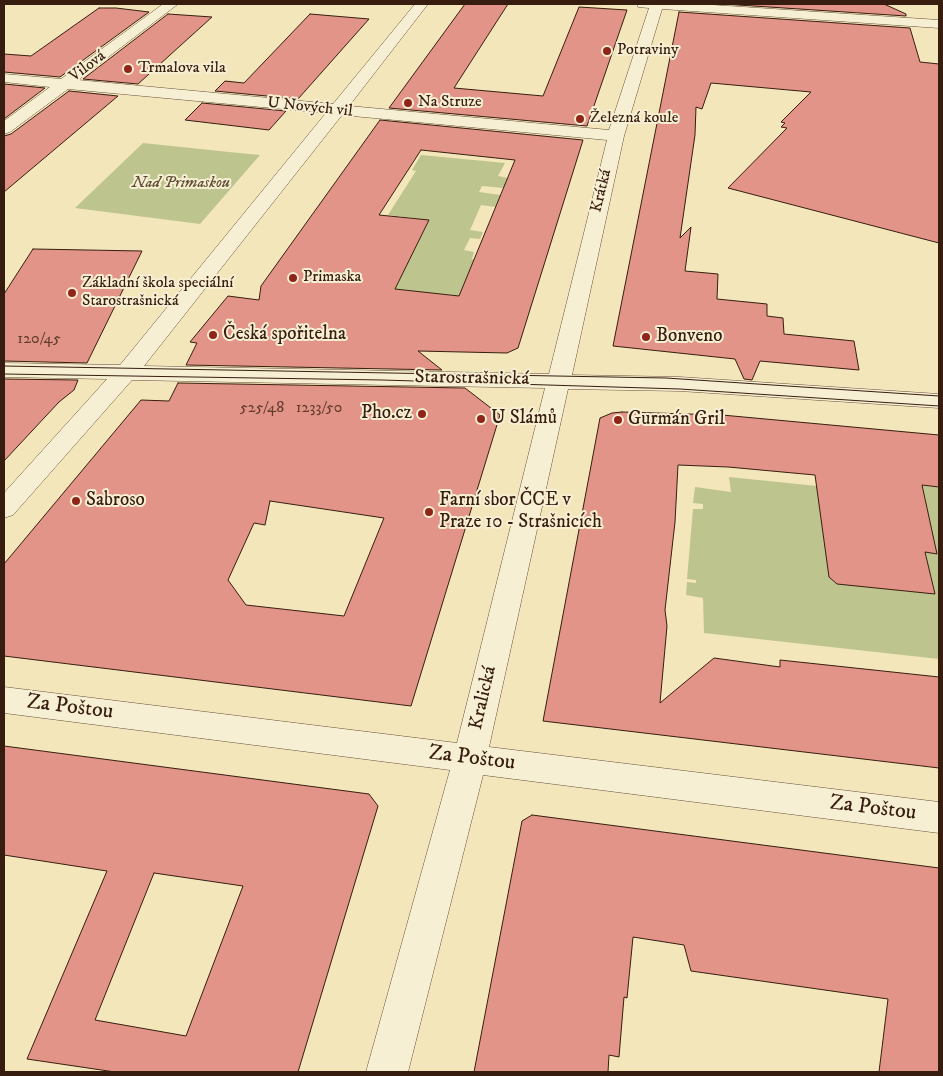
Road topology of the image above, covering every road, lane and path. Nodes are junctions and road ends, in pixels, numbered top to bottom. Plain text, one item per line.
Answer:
1 (171, 4) edge
2 (422, 4) edge
3 (652, 4) edge
4 (925, 10) dead end
5 (939, 16) edge
6 (939, 24) edge
7 (4, 78) edge
8 (64, 84) junction
9 (338, 111) junction
10 (4, 129) edge
11 (616, 136) junction
12 (4, 370) edge
13 (127, 372) junction
14 (558, 380) junction
15 (939, 401) edge
16 (4, 509) edge
17 (4, 700) edge
18 (470, 758) junction
19 (939, 818) edge
20 (387, 1072) edge

1 - 8 street, Vilová
2 - 9 street
3 - 6 street
3 - 11 street, Krátká
4 - 5 street
7 - 8 street, U Nových vil
8 - 9 street, U Nových vil
8 - 10 street, Vilová
9 - 11 street, U Nových vil
9 - 13 street
11 - 14 street, Krátká
12 - 13 street, Starostrašnická
13 - 14 street, Starostrašnická
13 - 16 street
14 - 15 street, Starostrašnická
14 - 18 street, Kralická
17 - 18 street, Za Poštou
18 - 19 street, Za Poštou
18 - 20 street, Kralická

